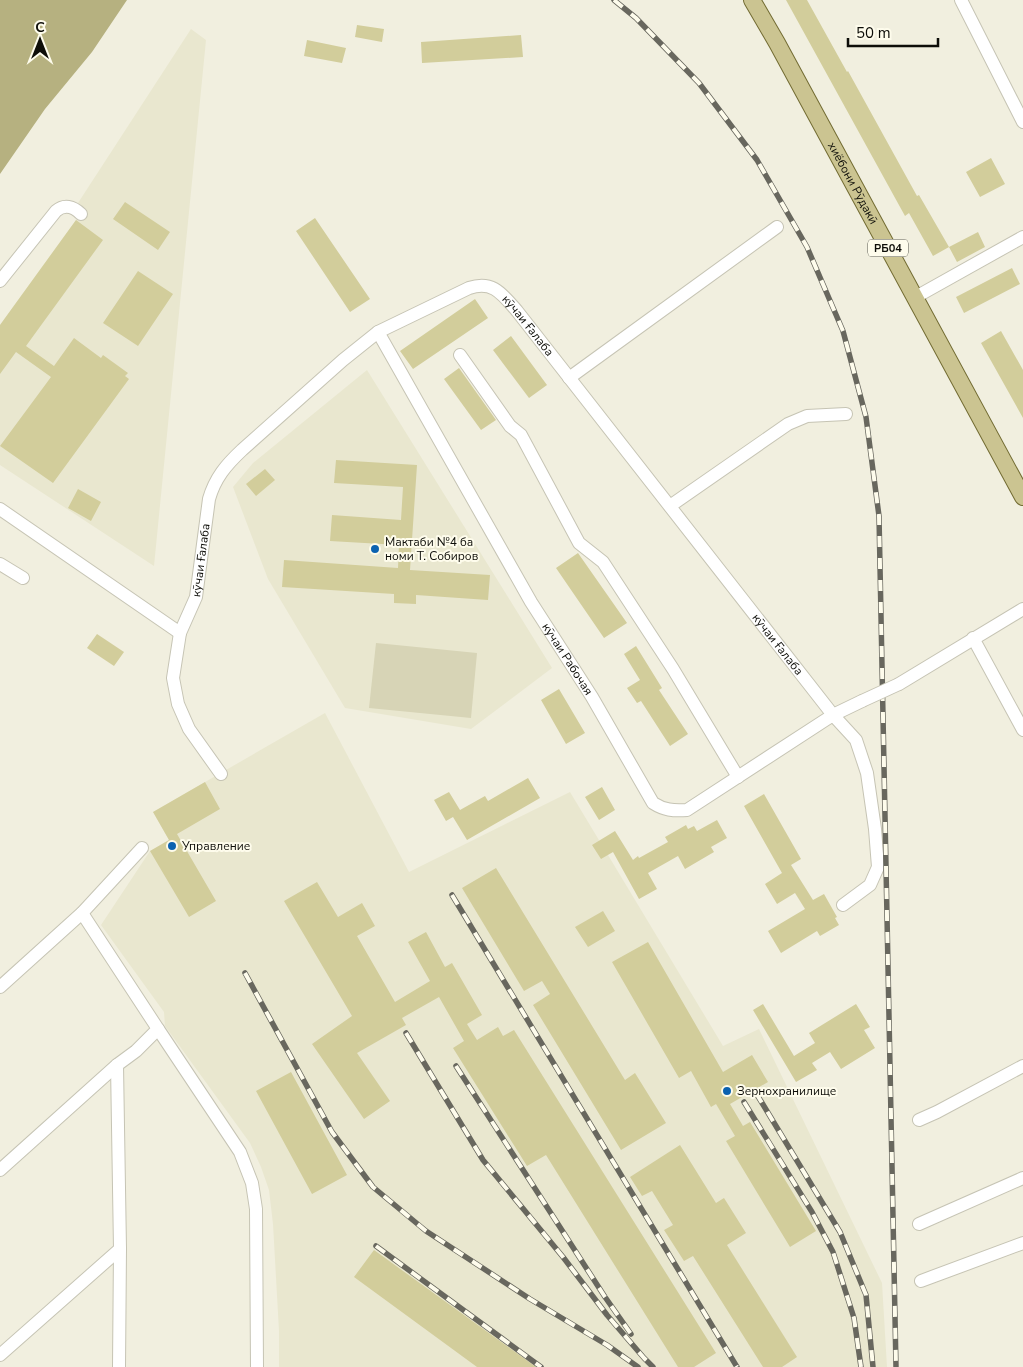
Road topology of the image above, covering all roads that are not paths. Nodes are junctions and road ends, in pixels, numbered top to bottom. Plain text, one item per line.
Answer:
1 (752, 0) edge
2 (961, 0) edge
3 (1023, 122) edge
4 (81, 214) dead end
5 (777, 227) dead end
6 (1023, 237) edge
7 (0, 281) edge
8 (914, 298) junction
9 (378, 332) junction
10 (460, 355) dead end
11 (569, 378) junction
12 (846, 414) dead end
13 (1023, 497) edge
14 (670, 506) junction
15 (0, 509) edge
16 (0, 564) edge
17 (23, 578) dead end
18 (1023, 609) edge
19 (180, 634) junction
20 (972, 638) junction
21 (833, 715) junction
22 (1023, 730) edge
23 (221, 774) dead end
24 (738, 777) junction
25 (142, 848) dead end
26 (843, 905) dead end
27 (82, 913) junction
28 (0, 987) edge
29 (158, 1029) junction
30 (117, 1065) junction
31 (1023, 1066) edge
32 (919, 1120) dead end
33 (0, 1170) edge
34 (1023, 1178) edge
35 (918, 1224) dead end
36 (1023, 1243) edge
37 (120, 1249) junction
38 (921, 1281) dead end
39 (0, 1355) edge
40 (119, 1367) edge
41 (257, 1367) edge

1 - 8 main road, хиёбони Рӯдакӣ / РБ04
2 - 3 street
4 - 7 street
5 - 11 street
6 - 8 street
8 - 13 main road, хиёбони Рӯдакӣ / РБ04
9 - 11 street, кӯчаи Ғалаба
9 - 19 street, кӯчаи Ғалаба
9 - 24 street, кӯчаи Рабочая
10 - 24 street
11 - 14 street, кӯчаи Ғалаба
12 - 14 street
14 - 21 street, кӯчаи Ғалаба
15 - 19 street
16 - 17 street
18 - 20 street
19 - 23 street, кӯчаи Ғалаба
20 - 21 street, bridge
20 - 22 street
21 - 24 street, кӯчаи Рабочая
21 - 26 street, кӯчаи Ғалаба
25 - 27 street
27 - 28 street
27 - 29 street
29 - 30 street
29 - 41 street
30 - 33 street
30 - 37 street
31 - 32 street
34 - 35 street
36 - 38 street
37 - 39 street
37 - 40 street

